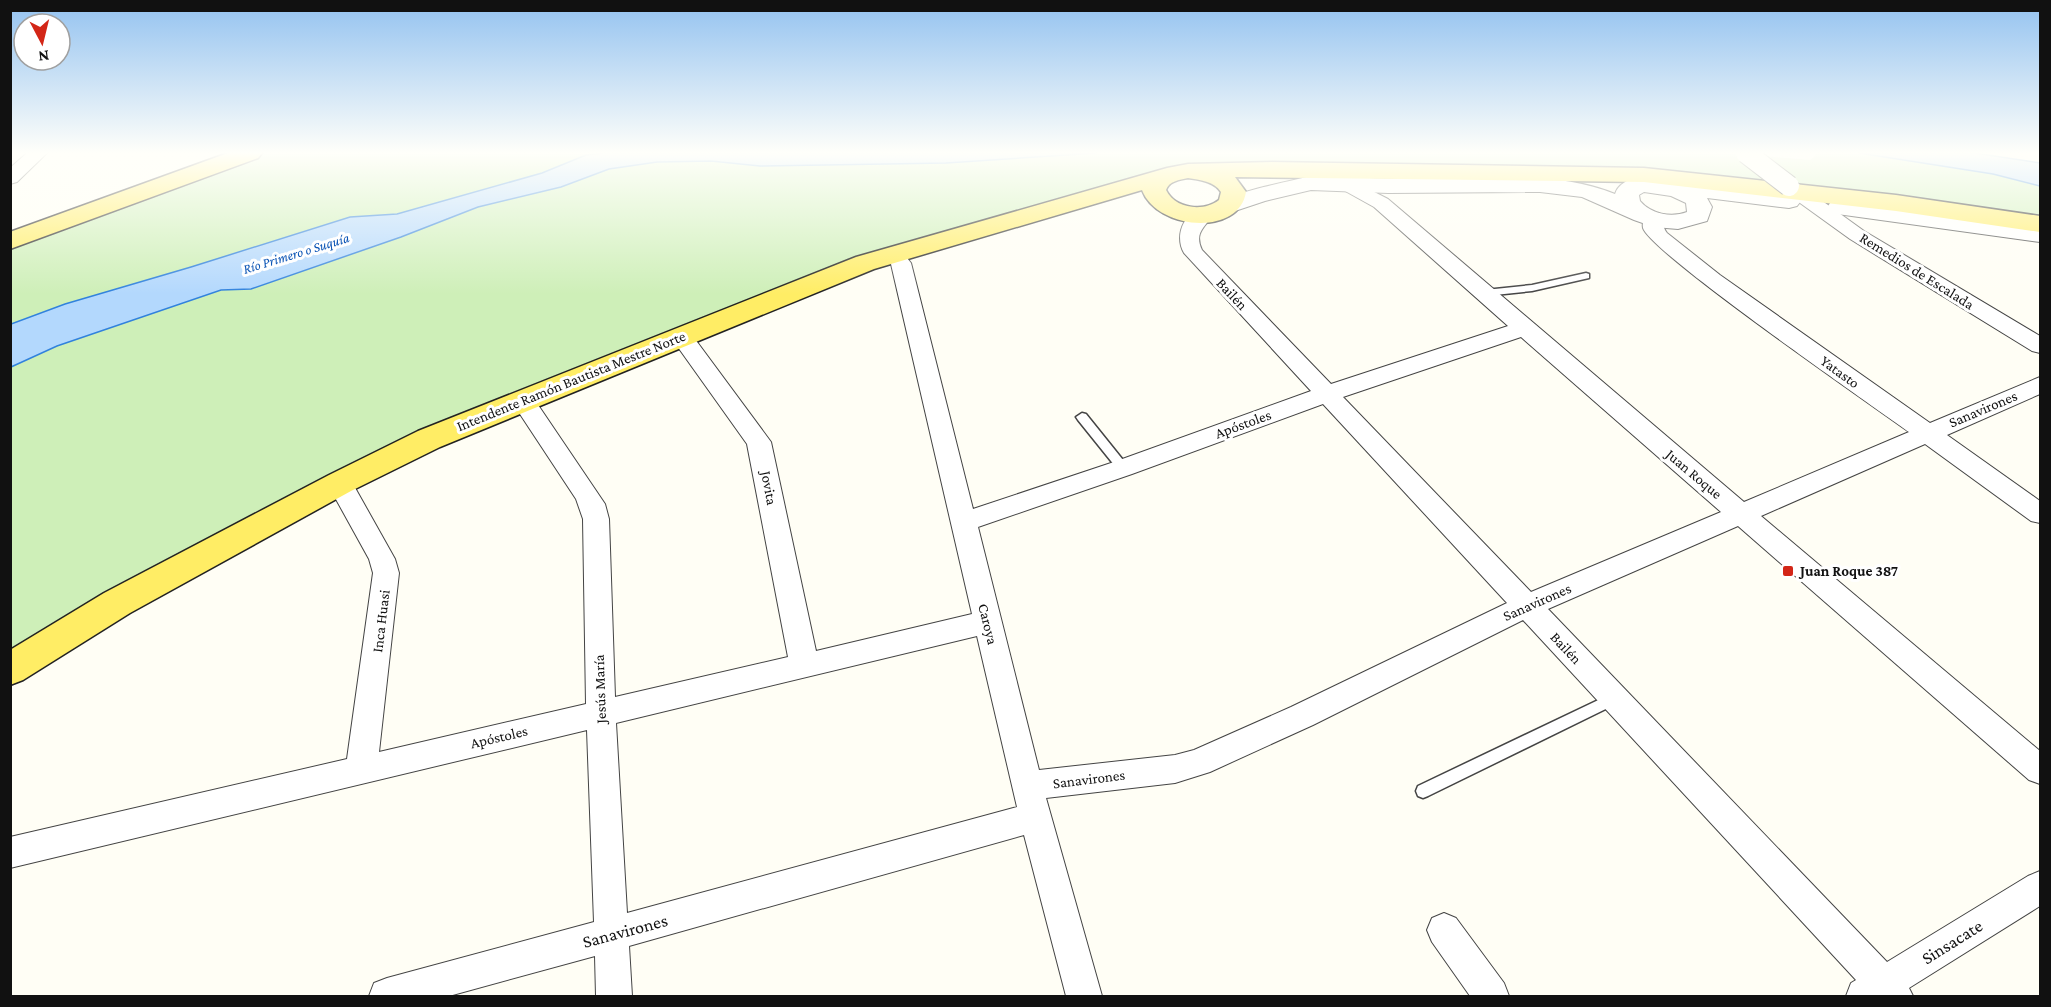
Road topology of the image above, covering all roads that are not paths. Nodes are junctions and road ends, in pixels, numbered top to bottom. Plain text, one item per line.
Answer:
1 (122, 200) edge
2 (1082, 200) edge
3 (1157, 200) edge
4 (1232, 200) edge
5 (1246, 200) edge
6 (1376, 200) edge
7 (1608, 200) edge
8 (1627, 200) edge
9 (1695, 200) edge
10 (1774, 200) edge
11 (1796, 200) edge
12 (1798, 200) edge
13 (1820, 200) edge
14 (1226, 207) junction
15 (1839, 208) joint
16 (1203, 215) junction
17 (1698, 216) junction
18 (1648, 217) junction
19 (2040, 224) edge
20 (2040, 235) edge
21 (10, 241) edge
22 (893, 253) junction
23 (1586, 276) dead end
24 (1485, 293) junction
25 (1524, 328) junction
26 (681, 336) junction
27 (2040, 339) edge
28 (2040, 346) edge
29 (2040, 353) edge
30 (2040, 385) edge
31 (1326, 394) junction
32 (524, 402) junction
33 (1082, 417) dead end
34 (1926, 433) junction
35 (1123, 468) junction
36 (340, 483) junction
37 (1741, 513) junction
38 (2040, 514) edge
39 (963, 522) junction
40 (1527, 606) junction
41 (988, 622) junction
42 (804, 664) junction
43 (10, 669) edge
44 (1613, 699) junction
45 (601, 713) junction
46 (361, 770) junction
47 (2040, 770) edge
48 (1423, 791) dead end
49 (1032, 802) junction
50 (10, 853) edge
51 (2040, 887) edge
52 (1444, 930) dead end
53 (611, 935) junction
54 (1881, 992) edge
55 (387, 996) edge
56 (614, 996) edge
57 (1084, 996) edge
58 (1491, 996) edge

1 - 21 main road
2 - 22 main road, Intendente Ramón Bautista Mestre Norte
3 - 16 main road
4 - 14 main road
5 - 14 street
6 - 24 street, Juan Roque
7 - 18 street
8 - 18 street
9 - 17 street
10 - 17 street
11 - 29 street, Remedios de Escalada
12 - 28 street, Remedios de Escalada
13 - 19 main road, Intendente Ramón Bautista Mestre Norte
14 - 16 main road
15 - 20 street
15 - 27 street, Remedios de Escalada
16 - 31 street, Bailén
17 - 18 street
18 - 34 street, Yatasto
22 - 26 main road, Intendente Ramón Bautista Mestre Norte
22 - 39 street, Caroya
23 - 24 lane
24 - 25 street, Juan Roque
25 - 31 street, Apóstoles
25 - 37 street, Juan Roque
26 - 32 main road, Intendente Ramón Bautista Mestre Norte
26 - 42 street, Jovita
30 - 34 street, Sanavirones
31 - 35 street, Apóstoles
31 - 40 street, Bailén
32 - 36 main road, Intendente Ramón Bautista Mestre Norte
32 - 45 street, Jesús María
33 - 35 lane
34 - 37 street, Sanavirones
34 - 38 street, Yatasto
35 - 39 street, Apóstoles
36 - 43 main road, Intendente Ramón Bautista Mestre Norte
36 - 46 street, Inca Huasi
37 - 40 street, Sanavirones
37 - 47 street, Juan Roque
39 - 41 street, Caroya
40 - 44 street, Bailén
40 - 49 street, Sanavirones
41 - 42 street, Apóstoles
41 - 49 street, Caroya
42 - 45 street, Apóstoles
44 - 48 lane
44 - 54 street, Bailén
45 - 46 street, Apóstoles
45 - 53 street, Jesús María
46 - 50 street, Apóstoles
49 - 53 street, Sanavirones
49 - 57 street, Caroya
51 - 54 street, Sinsacate
52 - 58 street
53 - 55 street, Sanavirones
53 - 56 street, Jesús María

